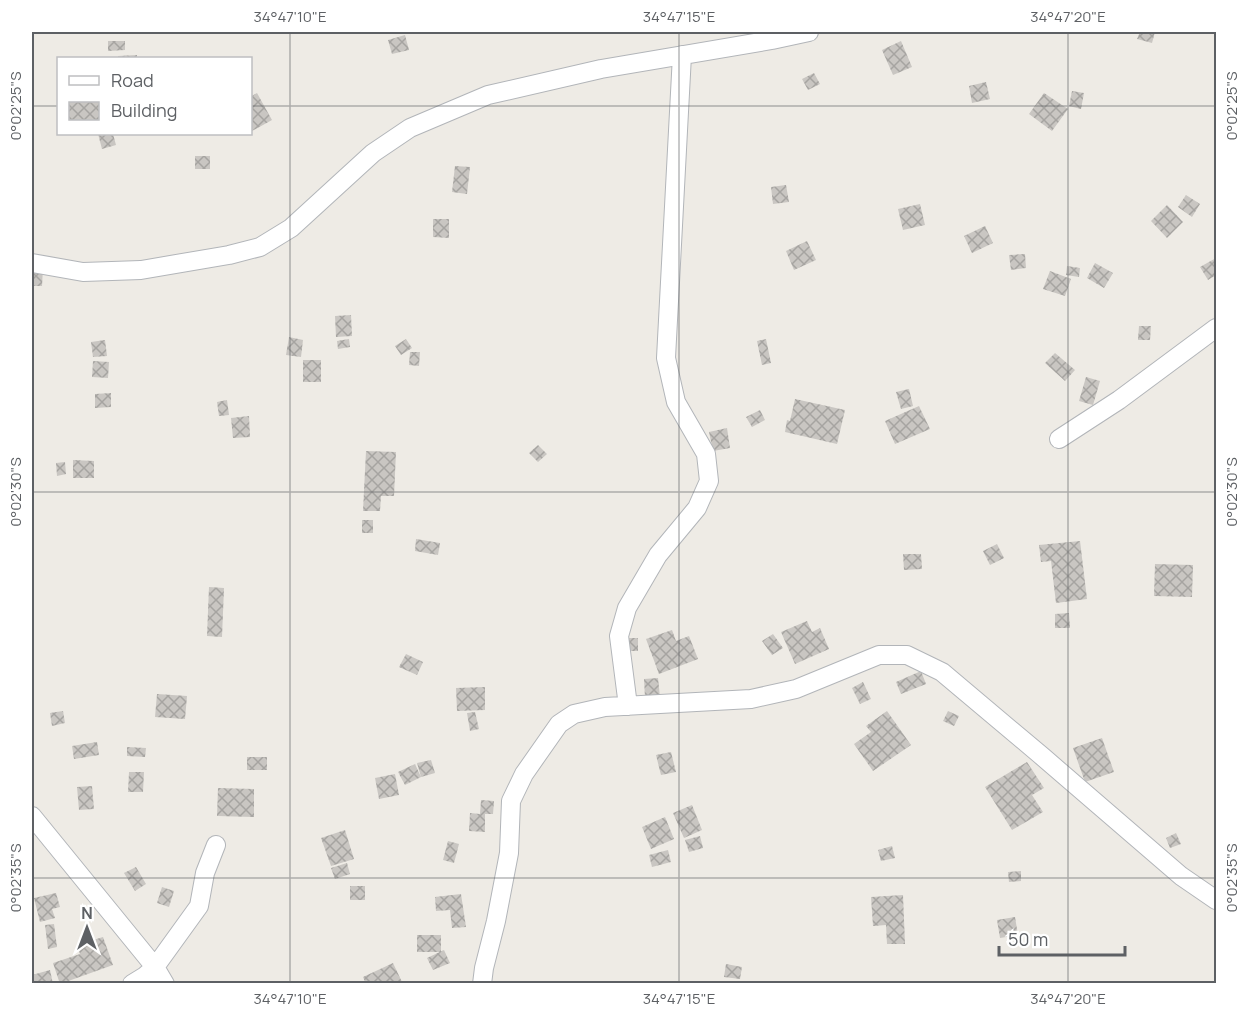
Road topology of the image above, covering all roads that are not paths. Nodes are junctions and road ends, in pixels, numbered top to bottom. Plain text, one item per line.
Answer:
1 (809, 32) edge
2 (682, 55) junction
3 (32, 263) edge
4 (1216, 328) edge
5 (1059, 439) dead end
6 (628, 706) junction
7 (32, 816) edge
8 (216, 845) dead end
9 (1216, 900) edge
10 (155, 967) junction
11 (132, 984) edge
12 (165, 984) edge
13 (482, 984) edge

1 - 2 street
2 - 3 street
2 - 6 street
4 - 5 street
6 - 9 street
6 - 13 street
7 - 10 street
8 - 10 street
10 - 11 street
10 - 12 street

